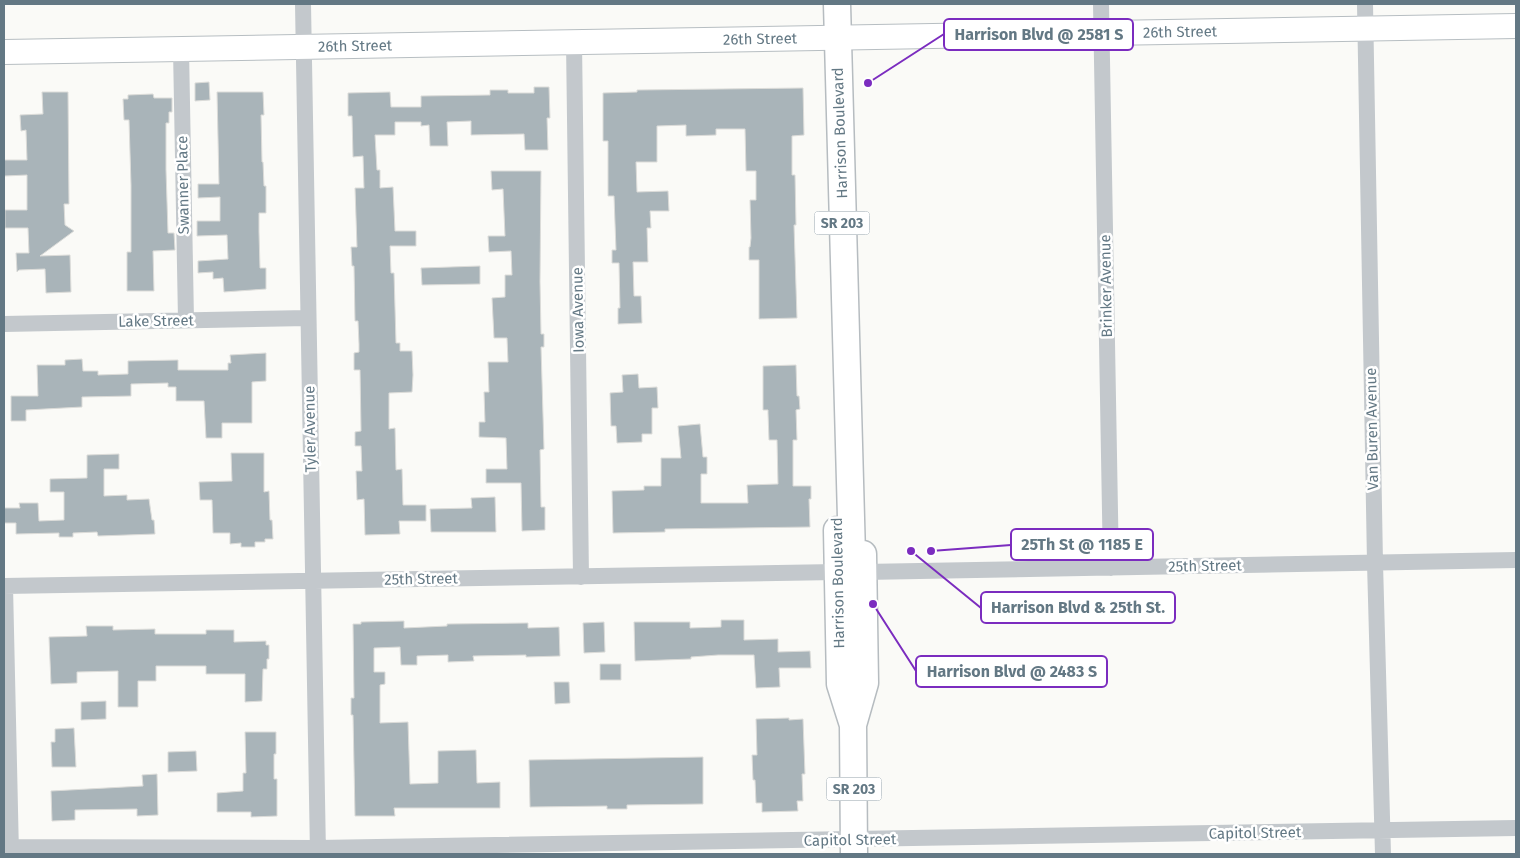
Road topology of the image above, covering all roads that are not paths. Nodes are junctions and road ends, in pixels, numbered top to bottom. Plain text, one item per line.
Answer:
1 (302, 4) edge
2 (837, 4) edge
3 (1101, 4) edge
4 (1365, 4) edge
5 (1516, 26) edge
6 (1366, 28) junction
7 (1102, 33) junction
8 (837, 38) junction
9 (574, 42) junction
10 (304, 47) junction
11 (181, 49) junction
12 (4, 52) edge
13 (308, 318) junction
14 (186, 320) junction
15 (4, 324) edge
16 (849, 441) junction
17 (1516, 560) edge
18 (1375, 563) junction
19 (1111, 568) junction
20 (837, 572) junction
21 (863, 572) junction
22 (581, 577) junction
23 (313, 580) junction
24 (4, 586) edge
25 (853, 725) junction
26 (1516, 828) edge
27 (1383, 830) junction
28 (854, 847) edge
29 (8, 850) edge
30 (318, 851) edge
31 (1383, 854) edge

1 - 10 street, Tyler Avenue
2 - 8 main road, Harrison Boulevard / SR 203
3 - 7 street, Brinker Avenue
4 - 6 street, Van Buren Avenue
5 - 6 street, 26th Street
6 - 7 street, 26th Street
6 - 18 street, Van Buren Avenue
7 - 8 street, 26th Street
7 - 19 street, Brinker Avenue
8 - 9 street, 26th Street
8 - 16 main road, Harrison Boulevard / SR 203
9 - 10 street, 26th Street
9 - 22 street, Iowa Avenue
10 - 11 street, 26th Street
10 - 13 street, Tyler Avenue
11 - 12 street, 26th Street
11 - 14 street, Swanner Place
13 - 14 street, Lake Street
13 - 23 street, Tyler Avenue
14 - 15 street, Lake Street
16 - 20 main road, Harrison Boulevard / SR 203
16 - 21 main road
17 - 18 street, 25th Street
18 - 19 street, 25th Street
18 - 27 street, Van Buren Avenue
19 - 21 street, 25th Street
20 - 22 street, 25th Street
20 - 25 main road
21 - 25 main road, Harrison Boulevard / SR 203
22 - 23 street, 25th Street
23 - 24 street, 25th Street
23 - 30 street, Tyler Avenue
24 - 29 street
25 - 28 main road, Harrison Boulevard / SR 203
26 - 27 street, Capitol Street
27 - 28 street, Capitol Street
27 - 31 street, Van Buren Avenue
28 - 30 street, Capitol Street
29 - 30 street, Capitol Street

